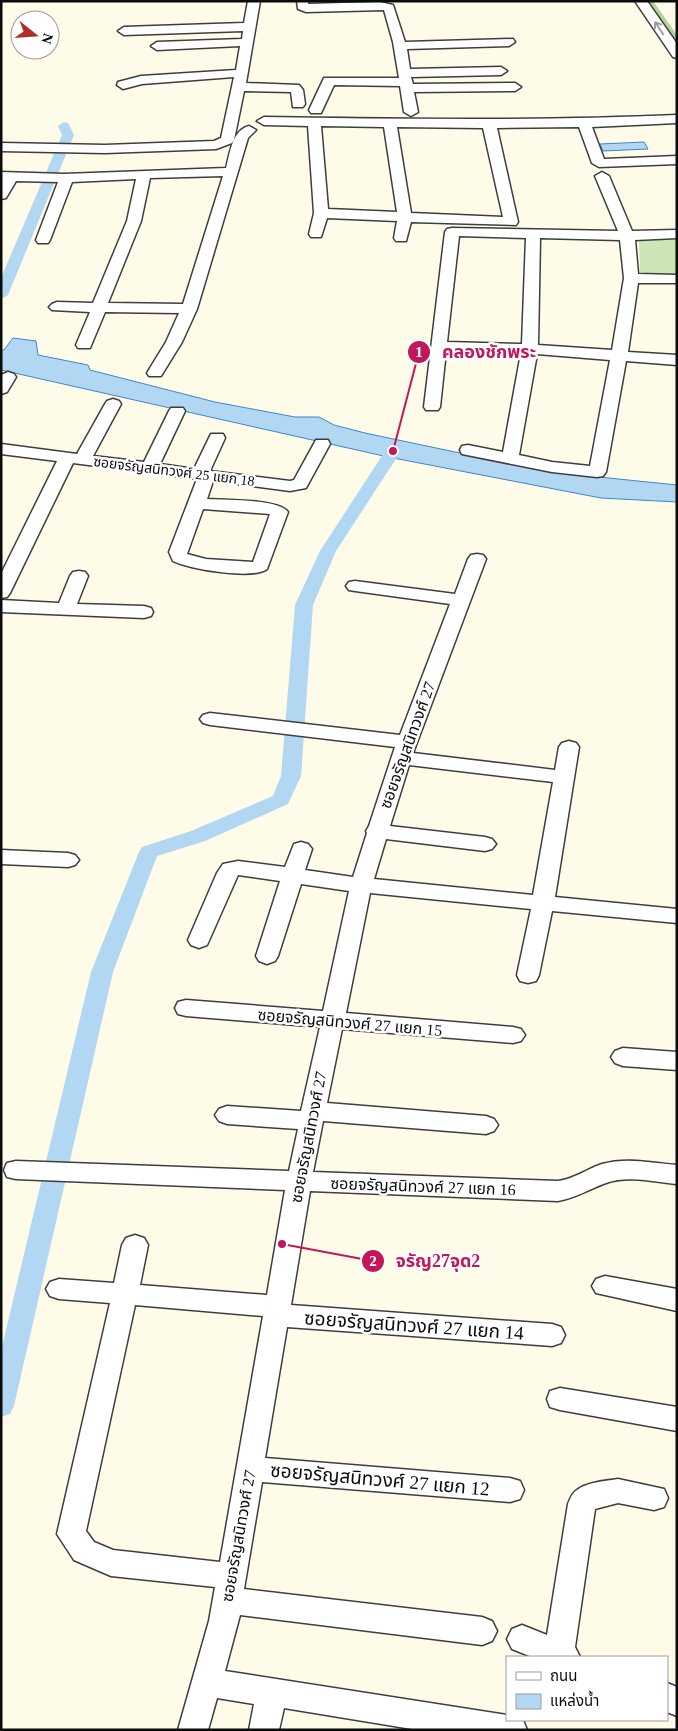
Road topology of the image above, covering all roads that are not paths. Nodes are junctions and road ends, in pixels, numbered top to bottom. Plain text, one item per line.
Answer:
1 (254, 1) edge
2 (303, 1) edge
3 (641, 1) edge
4 (250, 27) junction
5 (124, 31) dead end
6 (247, 42) junction
7 (509, 42) dead end
8 (157, 46) dead end
9 (674, 47) edge
10 (401, 52) junction
11 (419, 58) dead end
12 (501, 71) dead end
13 (242, 73) junction
14 (304, 76) dead end
15 (406, 81) junction
16 (123, 85) dead end
17 (239, 87) junction
18 (258, 87) junction
19 (515, 87) dead end
20 (298, 104) dead end
21 (411, 112) dead end
22 (677, 119) edge
23 (314, 120) junction
24 (638, 124) junction
25 (390, 126) junction
26 (585, 126) junction
27 (490, 127) junction
28 (183, 128) dead end
29 (677, 130) edge
30 (1, 147) edge
31 (182, 147) junction
32 (677, 160) edge
33 (232, 172) junction
34 (144, 174) junction
35 (602, 176) dead end
36 (6, 177) edge
37 (65, 178) junction
38 (1, 196) edge
39 (321, 213) junction
40 (405, 217) junction
41 (316, 234) dead end
42 (533, 234) junction
43 (677, 234) edge
44 (627, 236) junction
45 (400, 238) dead end
46 (42, 240) dead end
47 (631, 278) junction
48 (677, 279) edge
49 (58, 306) dead end
50 (98, 307) junction
51 (188, 309) junction
52 (84, 346) dead end
53 (439, 346) junction
54 (530, 349) junction
55 (619, 356) junction
56 (677, 360) edge
57 (155, 373) dead end
58 (113, 404) dead end
59 (432, 407) dead end
60 (177, 412) dead end
61 (217, 438) dead end
62 (322, 444) dead end
63 (1, 449) edge
64 (468, 450) dead end
65 (75, 458) junction
66 (510, 459) junction
67 (150, 467) junction
68 (203, 474) junction
69 (196, 502) junction
70 (1, 554) edge
71 (19, 555) junction
72 (477, 559) dead end
73 (79, 576) dead end
74 (355, 586) dead end
75 (1, 593) edge
76 (460, 600) junction
77 (1, 606) edge
78 (66, 609) junction
79 (144, 612) dead end
80 (210, 718) dead end
81 (570, 747) dead end
82 (404, 750) junction
83 (563, 777) junction
84 (376, 831) junction
85 (485, 844) dead end
86 (301, 849) dead end
87 (1, 857) edge
88 (68, 860) dead end
89 (294, 876) junction
90 (361, 885) junction
91 (544, 902) junction
92 (677, 916) edge
93 (198, 940) dead end
94 (267, 956) dead end
95 (528, 976) dead end
96 (186, 1008) dead end
97 (332, 1020) junction
98 (513, 1035) dead end
99 (623, 1057) dead end
100 (677, 1061) edge
101 (227, 1115) dead end
102 (312, 1116) junction
103 (486, 1125) dead end
104 (16, 1170) dead end
105 (677, 1175) edge
106 (299, 1180) junction
107 (135, 1245) dead end
108 (605, 1286) dead end
109 (59, 1289) dead end
110 (126, 1294) junction
111 (677, 1300) edge
112 (276, 1311) junction
113 (552, 1335) dead end
114 (560, 1400) dead end
115 (677, 1420) edge
116 (250, 1469) junction
117 (510, 1490) dead end
118 (654, 1498) dead end
119 (229, 1588) junction
120 (482, 1631) dead end
121 (522, 1640) dead end
122 (562, 1656) edge
123 (207, 1682) junction
124 (272, 1692) junction
125 (193, 1730) edge
126 (264, 1730) edge
127 (512, 1730) edge

1 - 4 street
2 - 10 street
9 -> 3 street
4 - 5 street
4 - 6 street
6 - 8 street
6 - 13 street
7 - 10 street
10 - 11 street
10 - 15 street
12 - 15 street
13 - 16 street
13 - 17 street
14 - 18 street
15 - 19 street
15 - 21 street
15 - 23 street
17 - 18 street
17 - 31 street
18 - 20 street
22 - 24 street
23 - 25 street
23 - 33 street
23 - 39 street
24 - 26 street
24 - 29 street
25 - 27 street
25 - 40 street
26 - 27 street
26 - 32 street
27 - 40 street
28 - 31 street
30 - 31 street
33 - 34 street
33 - 51 street
34 - 37 street
34 - 50 street
35 - 44 street
36 - 37 street
36 - 38 street
37 - 46 street
39 - 40 street
39 - 41 street
40 - 45 street
42 - 44 street
42 - 53 street
42 - 54 street
43 - 44 street
44 - 47 street
47 - 48 street
47 - 55 street
49 - 50 street
50 - 51 street
50 - 52 street
51 - 57 street
53 - 54 street
53 - 59 street
54 - 55 street
54 - 66 street
55 - 56 street
55 - 66 street
58 - 65 street
60 - 67 street
61 - 68 street
62 - 68 street, ซอยจรัญสนิทวงศ์ 25 แยก 18
63 - 65 street, ซอยจรัญสนิทวงศ์ 25 แยก 18
64 - 66 street
65 - 67 street, ซอยจรัญสนิทวงศ์ 25 แยก 18
65 - 71 street
67 - 68 street, ซอยจรัญสนิทวงศ์ 25 แยก 18
68 - 69 street
69 - 69 street
70 - 71 street
71 - 75 street
72 - 76 street, ซอยจรัญสนิทวงศ์ 27
73 - 78 street
74 - 76 street
76 - 82 street, ซอยจรัญสนิทวงศ์ 27
77 - 78 street
78 - 79 street
80 - 82 street
81 - 83 street
82 - 83 street
82 - 84 street, ซอยจรัญสนิทวงศ์ 27
83 - 91 street
84 - 85 street
84 - 90 street, ซอยจรัญสนิทวงศ์ 27
86 - 89 street
87 - 88 street
89 - 90 street
89 - 93 street
89 - 94 street
90 - 91 street
90 - 97 street, ซอยจรัญสนิทวงศ์ 27
91 - 92 street
91 - 95 street
96 - 97 street, ซอยจรัญสนิทวงศ์ 27 แยก 15
97 - 98 street, ซอยจรัญสนิทวงศ์ 27 แยก 15
97 - 102 street, ซอยจรัญสนิทวงศ์ 27
99 - 100 street
101 - 102 street
102 - 103 street
102 - 106 street, ซอยจรัญสนิทวงศ์ 27
104 - 106 street, ซอยจรัญสนิทวงศ์ 27 แยก 16
105 - 106 street, ซอยจรัญสนิทวงศ์ 27 แยก 16
106 - 112 street, ซอยจรัญสนิทวงศ์ 27
107 - 110 street
108 - 111 street
109 - 110 street, ซอยจรัญสนิทวงศ์ 27 แยก 14
110 - 112 street, ซอยจรัญสนิทวงศ์ 27 แยก 14
110 - 119 street
112 - 113 street, ซอยจรัญสนิทวงศ์ 27 แยก 14
112 - 116 street, ซอยจรัญสนิทวงศ์ 27
114 - 115 street
116 - 117 street, ซอยจรัญสนิทวงศ์ 27 แยก 12
116 - 119 street, ซอยจรัญสนิทวงศ์ 27
118 - 122 street
119 - 120 street
119 - 123 street, ซอยจรัญสนิทวงศ์ 27
121 - 122 street
123 - 124 street
123 - 125 street, ซอยจรัญสนิทวงศ์ 27
124 - 126 street
124 - 127 street

